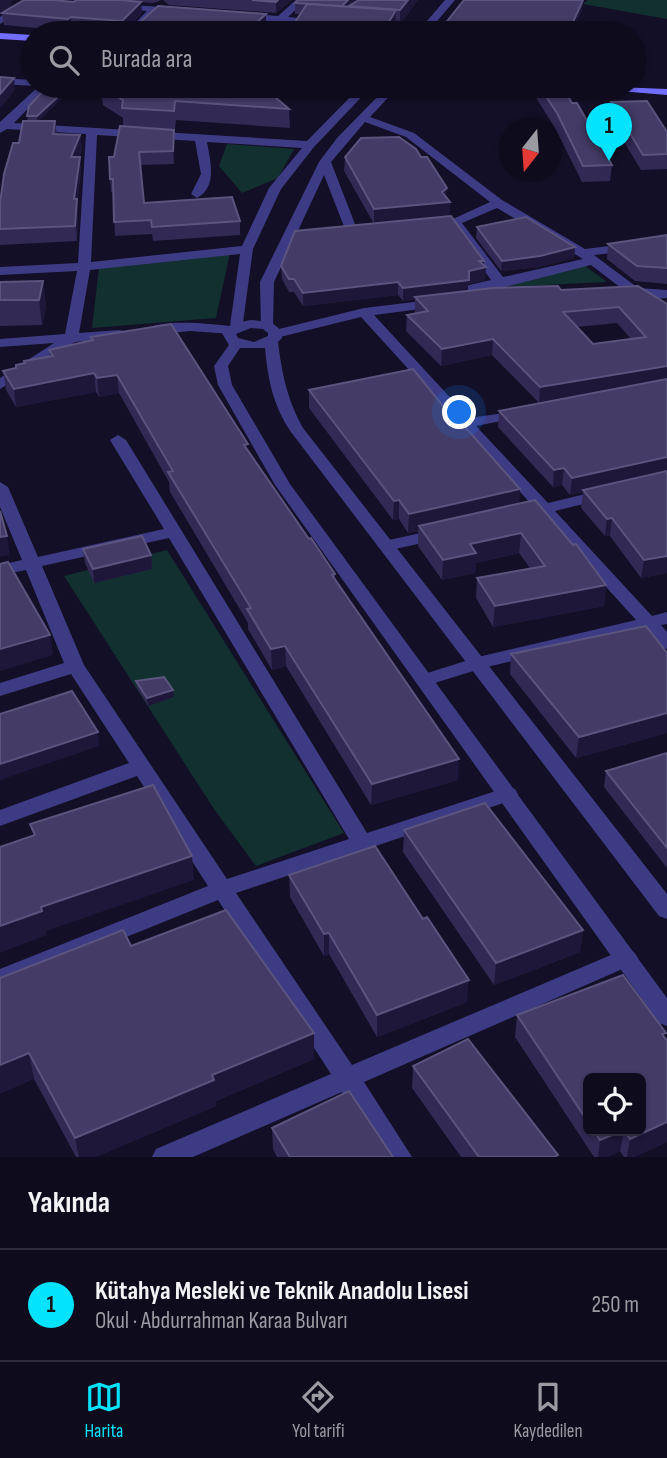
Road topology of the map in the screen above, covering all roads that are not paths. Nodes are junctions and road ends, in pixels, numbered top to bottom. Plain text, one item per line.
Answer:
1 (33, 0) edge
2 (169, 0) edge
3 (301, 0) edge
4 (450, 0) edge
5 (104, 5) edge
6 (155, 9) junction
7 (0, 12) edge
8 (183, 12) edge
9 (13, 13) junction
10 (225, 15) edge
11 (280, 20) junction
12 (0, 21) edge
13 (142, 21) edge
14 (293, 21) edge
15 (432, 21) edge
16 (0, 36) edge
17 (21, 37) edge
18 (0, 43) edge
19 (21, 44) edge
20 (0, 81) edge
21 (21, 82) edge
22 (646, 84) edge
23 (646, 89) edge
24 (667, 90) edge
25 (32, 98) edge
26 (355, 98) edge
27 (383, 98) edge
28 (364, 118) junction
29 (2, 127) edge
30 (92, 130) junction
31 (200, 136) junction
32 (0, 138) edge
33 (341, 140) junction
34 (362, 141) edge
35 (310, 145) junction
36 (403, 146) edge
37 (426, 150) junction
38 (325, 162) junction
39 (197, 194) dead end
40 (498, 203) junction
41 (455, 222) junction
42 (417, 226) edge
43 (326, 235) edge
44 (667, 243) edge
45 (247, 249) junction
46 (587, 257) junction
47 (84, 267) junction
48 (0, 271) edge
49 (503, 290) junction
50 (608, 292) edge
51 (641, 292) junction
52 (667, 294) edge
53 (364, 312) junction
54 (667, 314) edge
55 (271, 332) junction
56 (234, 335) junction
57 (71, 338) junction
58 (0, 342) edge
59 (0, 385) edge
60 (532, 411) edge
61 (465, 423) junction
62 (118, 440) dead end
63 (0, 487) edge
64 (617, 491) edge
65 (543, 508) junction
66 (517, 515) edge
67 (452, 530) edge
68 (175, 532) junction
69 (386, 546) junction
70 (32, 562) junction
71 (0, 570) edge
72 (667, 618) edge
73 (646, 623) junction
74 (667, 643) edge
75 (478, 663) junction
76 (75, 666) junction
77 (425, 680) junction
78 (0, 690) edge
79 (142, 766) junction
80 (508, 794) junction
81 (0, 818) edge
82 (362, 842) junction
83 (222, 889) junction
84 (667, 909) edge
85 (625, 958) junction
86 (0, 979) edge
87 (667, 1016) edge
88 (347, 1078) junction
89 (165, 1157) edge
90 (399, 1157) edge

1 - 9 street
2 - 6 street
3 - 11 street
4 - 15 street
5 - 6 street
6 - 8 street
6 - 13 street
7 - 9 street
9 - 12 street
10 - 11 street
11 - 14 street
16 - 17 main road
18 - 19 main road
20 - 21 street
22 - 24 main road
23 - 24 main road
25 - 29 street
26 - 35 street
27 - 28 street
28 - 33 street
28 - 37 street
29 - 30 street
29 - 32 street
30 - 31 street
30 - 47 street
31 - 35 street
31 - 39 street
33 - 34 street
33 - 38 street
35 - 45 street
36 - 37 street
37 - 40 street
38 - 43 street
38 - 55 street
40 - 41 street
40 - 46 street
41 - 42 street
41 - 49 street
44 - 46 street
45 - 47 street
45 - 56 street
46 - 49 street
46 - 51 street
47 - 48 street
47 - 57 street
49 - 53 street
50 - 51 street
51 - 52 street
51 - 54 street
53 - 55 street
53 - 61 street
55 - 56 street
55 - 56 street
55 - 69 street
56 - 57 street
56 - 77 street
57 - 58 street
57 - 59 street
60 - 61 street
61 - 65 street
62 - 68 street
63 - 70 street
64 - 65 street
65 - 66 street
65 - 73 street
67 - 69 street
68 - 70 street
68 - 82 street
69 - 75 street
70 - 71 street
70 - 76 street
72 - 73 street
73 - 74 street
73 - 75 street
75 - 77 street
75 - 84 street
76 - 78 street
76 - 79 street
77 - 80 street
79 - 81 street
79 - 83 street
80 - 82 street
80 - 85 street
82 - 83 street
83 - 86 street
83 - 88 street
85 - 87 street
85 - 88 street
88 - 89 street
88 - 90 street

